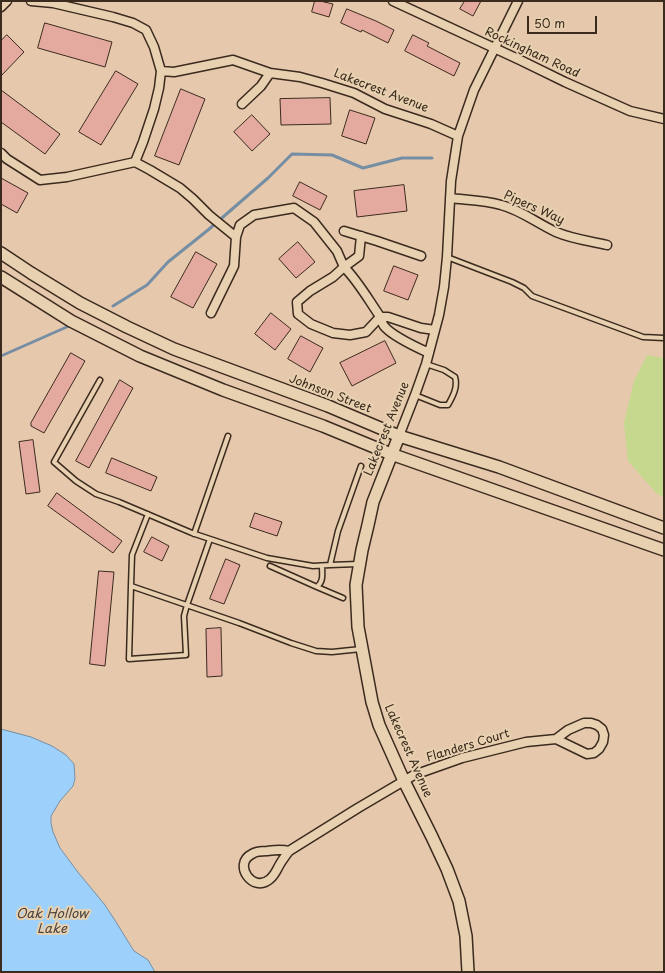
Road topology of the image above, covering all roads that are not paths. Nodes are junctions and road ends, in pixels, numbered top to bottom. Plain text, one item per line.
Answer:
1 (7, 1) edge
2 (31, 1) edge
3 (393, 1) edge
4 (518, 1) edge
5 (1, 7) edge
6 (494, 49) junction
7 (161, 71) junction
8 (270, 73) junction
9 (242, 104) dead end
10 (664, 119) edge
11 (458, 136) junction
12 (1, 153) edge
13 (135, 162) junction
14 (450, 198) junction
15 (344, 231) dead end
16 (361, 236) junction
17 (236, 237) junction
18 (607, 245) dead end
19 (1, 253) edge
20 (421, 256) dead end
21 (447, 257) junction
22 (344, 267) junction
23 (1, 277) edge
24 (211, 313) dead end
25 (380, 317) junction
26 (435, 330) junction
27 (664, 338) edge
28 (429, 354) junction
29 (426, 364) junction
30 (100, 380) dead end
31 (416, 396) junction
32 (228, 436) dead end
33 (399, 436) junction
34 (391, 454) junction
35 (361, 466) dead end
36 (148, 514) junction
37 (664, 528) edge
38 (194, 534) junction
39 (210, 539) junction
40 (664, 550) edge
41 (360, 564) junction
42 (330, 565) junction
43 (270, 566) dead end
44 (322, 566) junction
45 (131, 586) junction
46 (317, 587) junction
47 (343, 598) dead end
48 (187, 605) junction
49 (362, 649) junction
50 (556, 739) junction
51 (404, 781) junction
52 (289, 851) junction
53 (468, 972) edge

1 - 5 street
2 - 7 street
3 - 6 street, Rockingham Road
4 - 6 street, Lakecrest Avenue
6 - 10 street, Rockingham Road
6 - 11 street, Lakecrest Avenue
7 - 8 street, Lakecrest Avenue
7 - 13 street
8 - 9 street
8 - 11 street, Lakecrest Avenue
11 - 14 street, Lakecrest Avenue
12 - 13 street
13 - 17 street
14 - 18 street, Pipers Way
14 - 21 street, Lakecrest Avenue
15 - 16 street
16 - 20 street
16 - 22 street
17 - 22 street
17 - 24 street
19 - 33 main road, Johnson Street
21 - 26 street, Lakecrest Avenue
21 - 27 lane
22 - 25 street
22 - 25 street
23 - 34 main road
25 - 26 street
25 - 28 street
26 - 28 street, Lakecrest Avenue
28 - 29 street, Lakecrest Avenue
29 - 31 street, Lakecrest Avenue
29 - 31 lane
30 - 36 lane
31 - 33 street, Lakecrest Avenue
32 - 38 lane
33 - 34 main road, Lakecrest Avenue
33 - 37 main road, Johnson Street
34 - 40 main road
34 - 41 main road, Lakecrest Avenue
35 - 42 lane
36 - 38 lane
36 - 45 lane
38 - 39 lane
39 - 44 lane
39 - 48 lane
41 - 42 lane
41 - 49 main road, Lakecrest Avenue
42 - 44 lane
43 - 46 lane
44 - 46 lane
45 - 48 lane
45 - 48 lane
46 - 47 lane
48 - 49 lane
49 - 51 main road, Lakecrest Avenue
50 - 50 street, Flanders Court
50 - 51 street, Flanders Court
51 - 52 street, Flanders Court
51 - 53 main road, Lakecrest Avenue
52 - 52 street, Flanders Court

